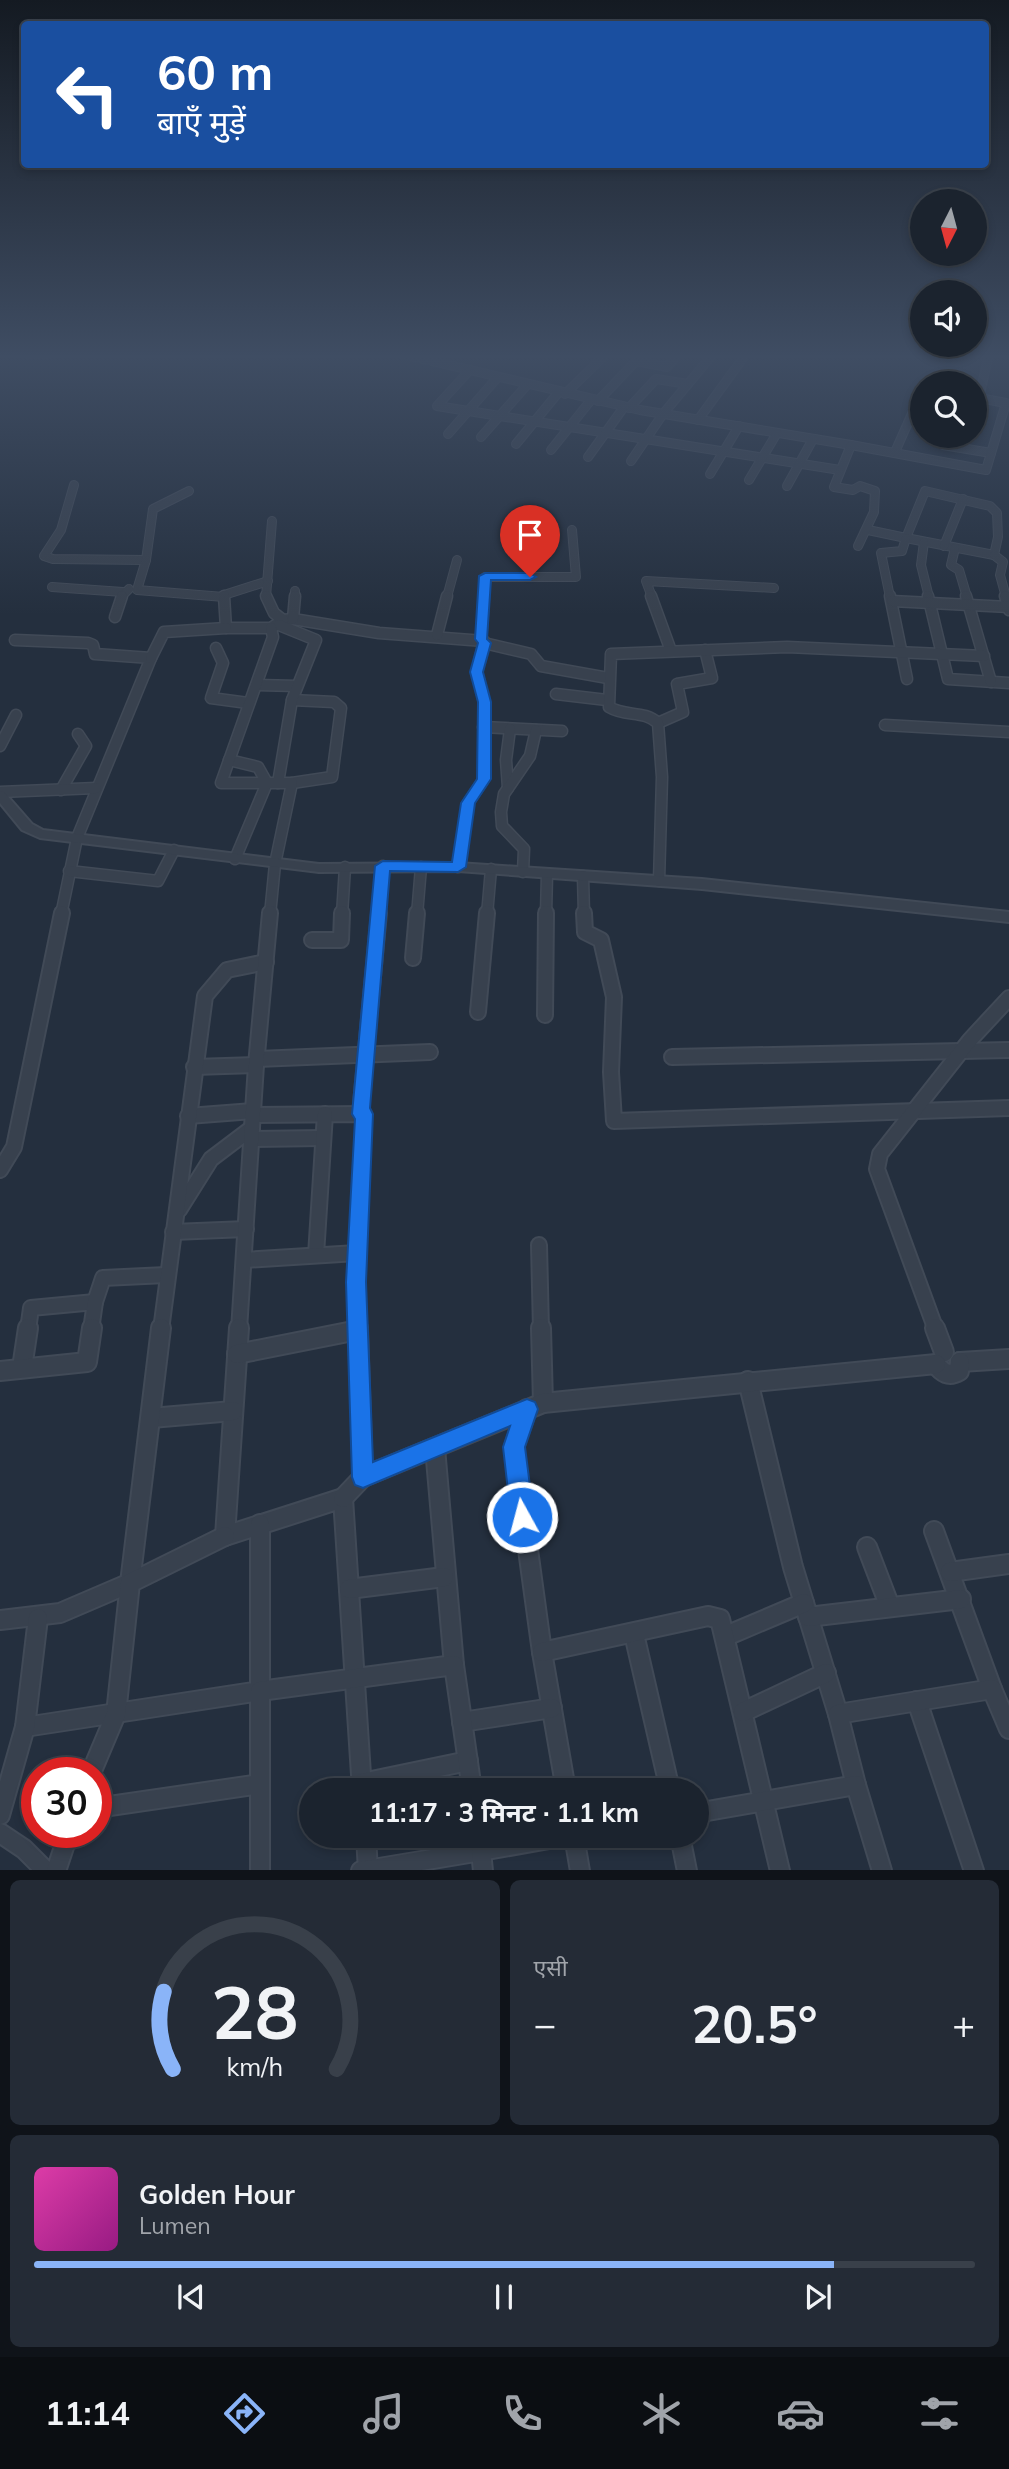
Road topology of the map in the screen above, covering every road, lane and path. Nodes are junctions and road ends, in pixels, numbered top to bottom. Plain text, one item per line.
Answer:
1 (518, 441) edge
2 (558, 441) edge
3 (599, 441) edge
4 (645, 441) edge
5 (654, 441) edge
6 (731, 441) edge
7 (772, 441) edge
8 (812, 441) edge
9 (828, 441) edge
10 (900, 441) edge
11 (994, 441) edge
12 (516, 444) dead end
13 (852, 445) junction
14 (942, 448) edge
15 (961, 448) edge
16 (551, 450) dead end
17 (724, 452) junction
18 (895, 452) junction
19 (991, 453) junction
20 (588, 457) dead end
21 (762, 458) junction
22 (937, 460) junction
23 (631, 461) dead end
24 (799, 464) junction
25 (840, 470) junction
26 (710, 474) dead end
27 (749, 480) dead end
28 (74, 485) dead end
29 (787, 486) dead end
30 (188, 491) dead end
31 (963, 499) junction
32 (272, 521) dead end
33 (572, 530) dead end
34 (868, 530) junction
35 (906, 538) junction
36 (924, 542) junction
37 (858, 545) dead end
38 (944, 546) junction
39 (955, 548) junction
40 (994, 555) junction
41 (146, 560) junction
42 (457, 560) dead end
43 (268, 581) junction
44 (52, 587) dead end
45 (774, 589) dead end
46 (137, 590) junction
47 (295, 591) dead end
48 (123, 592) junction
49 (223, 595) junction
50 (892, 601) junction
51 (930, 603) junction
52 (969, 605) junction
53 (1009, 608) edge
54 (115, 617) dead end
55 (282, 623) junction
56 (226, 628) junction
57 (437, 635) junction
58 (15, 640) dead end
59 (483, 641) junction
60 (216, 648) dead end
61 (705, 650) junction
62 (671, 651) junction
63 (901, 651) junction
64 (942, 653) junction
65 (984, 656) junction
66 (151, 658) junction
67 (608, 678) junction
68 (907, 679) dead end
69 (991, 682) junction
70 (1009, 683) edge
71 (257, 685) junction
72 (297, 686) junction
73 (556, 694) dead end
74 (292, 700) junction
75 (607, 700) junction
76 (248, 703) junction
77 (16, 715) dead end
78 (658, 723) junction
79 (885, 725) dead end
80 (482, 727) junction
81 (510, 729) junction
82 (536, 730) junction
83 (562, 731) dead end
84 (1009, 732) edge
85 (78, 734) dead end
86 (236, 740) junction
87 (0, 746) edge
88 (229, 760) junction
89 (246, 763) junction
90 (273, 783) junction
91 (292, 783) junction
92 (96, 788) junction
93 (508, 788) junction
94 (61, 790) junction
95 (0, 794) edge
96 (77, 838) junction
97 (174, 850) junction
98 (235, 859) junction
99 (275, 864) junction
100 (383, 866) junction
101 (421, 866) junction
102 (345, 867) junction
103 (458, 867) junction
104 (491, 869) junction
105 (69, 871) junction
106 (523, 872) junction
107 (547, 874) junction
108 (583, 876) junction
109 (659, 881) junction
110 (1009, 917) edge
111 (313, 940) dead end
112 (413, 958) dead end
113 (266, 962) junction
114 (1009, 998) edge
115 (478, 1012) dead end
116 (545, 1015) dead end
117 (962, 1050) junction
118 (1009, 1050) edge
119 (429, 1052) dead end
120 (366, 1056) junction
121 (672, 1057) dead end
122 (256, 1062) junction
123 (194, 1067) junction
124 (1009, 1108) edge
125 (913, 1111) junction
126 (325, 1114) junction
127 (360, 1114) junction
128 (188, 1116) junction
129 (252, 1123) junction
130 (323, 1138) junction
131 (0, 1170) edge
132 (174, 1225) junction
133 (246, 1230) junction
134 (539, 1245) dead end
135 (357, 1253) junction
136 (316, 1255) junction
137 (244, 1260) junction
138 (166, 1275) junction
139 (95, 1302) junction
140 (358, 1329) junction
141 (237, 1354) junction
142 (940, 1358) junction
143 (1009, 1359) edge
144 (22, 1368) junction
145 (0, 1371) edge
146 (748, 1381) junction
147 (535, 1406) junction
148 (233, 1411) junction
149 (152, 1418) junction
150 (435, 1448) junction
151 (363, 1477) junction
152 (343, 1498) junction
153 (260, 1524) junction
154 (934, 1531) dead end
155 (225, 1535) junction
156 (867, 1547) dead end
157 (1009, 1564) edge
158 (950, 1572) junction
159 (444, 1577) junction
160 (130, 1583) junction
161 (349, 1589) junction
162 (961, 1599) junction
163 (890, 1607) junction
164 (806, 1610) junction
165 (38, 1618) junction
166 (0, 1620) edge
167 (634, 1634) junction
168 (726, 1636) junction
169 (542, 1652) junction
170 (454, 1665) junction
171 (826, 1673) junction
172 (354, 1677) junction
173 (992, 1689) junction
174 (260, 1691) junction
175 (917, 1701) junction
176 (552, 1709) junction
177 (743, 1712) junction
178 (116, 1714) junction
179 (838, 1714) junction
180 (462, 1722) junction
181 (25, 1727) junction
182 (1009, 1729) edge
183 (98, 1757) edge
184 (468, 1762) junction
185 (361, 1778) edge
186 (397, 1778) edge
187 (470, 1778) edge
188 (564, 1778) edge
189 (663, 1778) edge
190 (260, 1784) junction
191 (856, 1785) junction
192 (763, 1802) junction
193 (112, 1806) edge
194 (709, 1810) edge
195 (0, 1815) edge
196 (0, 1833) edge
197 (64, 1848) edge
198 (366, 1848) edge
199 (502, 1848) edge
200 (576, 1848) edge
201 (682, 1848) edge
202 (481, 1852) edge
203 (45, 1870) edge
204 (56, 1870) edge
205 (260, 1870) edge
206 (366, 1870) edge
207 (580, 1870) edge
208 (687, 1870) edge
209 (780, 1870) edge
210 (883, 1870) edge
211 (974, 1870) edge

1 - 12 street
2 - 16 street
3 - 20 street
4 - 23 street
5 - 17 street
6 - 17 street
7 - 21 street
8 - 24 street
9 - 13 street
10 - 18 street
11 - 19 street
13 - 18 street
13 - 25 street
14 - 22 street
15 - 19 street
17 - 21 street
17 - 26 street
18 - 22 street
19 - 22 street
21 - 24 street
21 - 27 street
24 - 25 street
24 - 29 street
25 - 34 street
28 - 41 street
30 - 41 street
31 - 35 street
31 - 38 street
31 - 40 street
32 - 43 street
33 - 59 street
34 - 35 street
34 - 37 street
35 - 36 street
35 - 50 street
36 - 38 street
36 - 51 street
38 - 39 street
39 - 40 street
39 - 52 street
40 - 53 street
41 - 46 street
42 - 57 street
43 - 49 street
43 - 55 street
44 - 48 street
45 - 62 street
46 - 48 street
46 - 49 street
47 - 55 street
48 - 54 street
49 - 56 street
50 - 51 street
50 - 63 street
51 - 52 street
51 - 64 street
52 - 53 street
52 - 65 street
55 - 56 street
55 - 57 street
55 - 71 street
55 - 72 street
56 - 66 street
57 - 59 street
58 - 66 street
59 - 67 street
59 - 80 street
60 - 76 street
61 - 62 street
61 - 63 street
61 - 78 street
62 - 67 street
63 - 64 street
63 - 68 street
64 - 65 street
64 - 69 street
65 - 69 street
66 - 92 street
67 - 75 street
69 - 70 street
71 - 72 street
71 - 76 street
72 - 74 street
73 - 75 street
74 - 90 street
74 - 91 street
75 - 78 street
76 - 86 street
77 - 87 street
78 - 109 street
79 - 84 street
80 - 81 street
80 - 103 street
81 - 82 street
81 - 93 street
82 - 83 street
82 - 93 street
85 - 94 street
86 - 88 street
86 - 89 street
88 - 89 street
88 - 90 street
89 - 90 street
90 - 91 street
90 - 98 street
91 - 99 street
92 - 94 street
92 - 96 street
93 - 106 street
94 - 95 street
95 - 96 street
96 - 97 street
96 - 105 street
97 - 98 street
97 - 105 street
98 - 99 street
99 - 102 street
99 - 113 street
100 - 101 street
100 - 102 street
100 - 120 street
101 - 103 street
101 - 112 street
102 - 111 street
103 - 104 street
104 - 106 street
104 - 115 street
105 - 131 street
106 - 107 street
107 - 108 street
107 - 116 street
108 - 109 street
108 - 125 street
109 - 110 street
113 - 122 street
113 - 123 street
114 - 117 street
117 - 118 street
117 - 121 street
117 - 125 street
119 - 120 street
120 - 122 street
120 - 127 street
122 - 123 street
122 - 129 street
123 - 128 street
124 - 125 street
125 - 142 street
126 - 127 street
126 - 129 street
126 - 130 street
127 - 135 street
128 - 129 street
128 - 132 street
129 - 130 street
129 - 132 street
129 - 133 street
130 - 136 street
132 - 133 street
132 - 138 street
133 - 137 street
134 - 147 street
135 - 136 street
135 - 140 street
136 - 137 street
137 - 141 street
138 - 139 street
138 - 149 street
139 - 144 street
139 - 144 street
140 - 141 street
140 - 151 street
141 - 148 street
142 - 143 street
142 - 146 street
144 - 145 street
146 - 147 street
146 - 164 street
147 - 150 street
147 - 169 street
148 - 149 street
148 - 155 street
149 - 160 street
150 - 151 street
150 - 159 street
151 - 152 street
152 - 153 street
152 - 161 street
153 - 155 street
153 - 174 street
154 - 158 street
155 - 160 street
156 - 163 street
157 - 158 street
158 - 162 street
159 - 161 street
159 - 170 street
160 - 165 street
160 - 178 street
161 - 172 street
162 - 163 street
162 - 173 street
163 - 164 street
164 - 168 street
164 - 171 street
165 - 166 street
165 - 181 street
167 - 168 street
167 - 169 street
167 - 189 street
168 - 177 street
169 - 176 street
170 - 172 street
170 - 180 street
171 - 177 street
171 - 179 street
172 - 174 street
172 - 185 street
173 - 175 street
173 - 182 street
174 - 178 street
174 - 190 street
175 - 179 street
175 - 211 street
176 - 180 street
176 - 188 street
177 - 192 street
178 - 181 street
178 - 183 street
179 - 191 street
180 - 184 street
181 - 195 street
184 - 186 street
184 - 187 street
190 - 193 street
190 - 205 street
191 - 192 street
191 - 210 street
192 - 194 street
192 - 209 street
196 - 203 street
197 - 204 street
198 - 206 street
199 - 202 street
200 - 207 street
201 - 208 street
202 - 206 street

